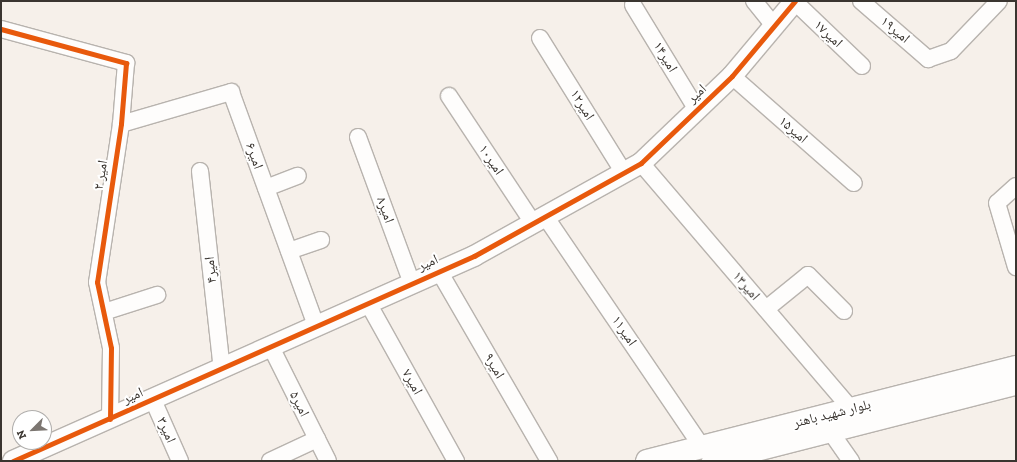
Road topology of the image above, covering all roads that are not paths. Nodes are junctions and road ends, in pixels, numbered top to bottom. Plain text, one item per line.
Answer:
1 (754, 1) edge
2 (794, 1) edge
3 (861, 1) edge
4 (999, 1) edge
5 (633, 5) dead end
6 (774, 26) junction
7 (1, 29) edge
8 (540, 38) dead end
9 (862, 66) dead end
10 (732, 76) junction
11 (448, 96) dead end
12 (697, 110) junction
13 (121, 124) junction
14 (358, 137) dead end
15 (641, 163) junction
16 (200, 171) dead end
17 (624, 173) junction
18 (298, 176) dead end
19 (854, 183) dead end
20 (1016, 186) edge
21 (266, 188) junction
22 (539, 220) junction
23 (321, 240) dead end
24 (288, 251) junction
25 (1016, 267) edge
26 (438, 271) junction
27 (412, 284) junction
28 (157, 295) dead end
29 (368, 304) junction
30 (766, 309) junction
31 (844, 311) dead end
32 (104, 312) junction
33 (316, 326) junction
34 (271, 347) junction
35 (222, 369) junction
36 (1015, 383) edge
37 (153, 400) junction
38 (851, 409) junction
39 (110, 419) junction
40 (830, 431) junction
41 (317, 439) junction
42 (708, 454) edge
43 (19, 460) edge
44 (180, 461) edge
45 (270, 461) edge
46 (328, 461) edge
47 (456, 461) edge
48 (549, 461) edge
49 (647, 461) edge
50 (851, 461) edge

1 - 6 street
2 - 6 street, امیر
2 - 9 street, امیر۱۷
3 - 4 street, امیر۱۹
5 - 12 street, امیر۱۴
6 - 10 street, امیر
7 - 13 street, امیر ۲
8 - 17 street, امیر۱۲
10 - 12 street, امیر
10 - 19 street, امیر۱۵
11 - 22 street, امیر۱۰
12 - 15 street, امیر
13 - 21 street, امیر۶
13 - 32 street, امیر ۲
14 - 27 street, امیر۸
15 - 17 street, امیر
15 - 30 street, امیر۱۳
16 - 35 street, امیر۴
17 - 22 street, امیر
18 - 21 street
20 - 25 street
21 - 24 street, امیر۶
22 - 26 street, امیر
22 - 42 street, امیر۱۱
23 - 24 street
24 - 33 street, امیر۶
26 - 27 street, امیر
26 - 48 street, امیر۹
27 - 29 street, امیر
28 - 32 street
29 - 33 street, امیر
29 - 47 street, امیر۷
30 - 31 street
30 - 38 street, امیر۱۳
32 - 39 street, امیر ۲
33 - 34 street, امیر
34 - 35 street, امیر
34 - 41 street, امیر۵
35 - 37 street, امیر
36 - 38 main road, بلوار شهید باهنر
36 - 40 main road, بلوار شهید باهنر
37 - 39 street, امیر
37 - 44 street, امیر۳
38 - 42 main road, بلوار شهید باهنر
39 - 43 street, امیر
40 - 42 main road, بلوار شهید باهنر
40 - 50 street
41 - 45 street
41 - 46 street, امیر۵
42 - 49 main road, بلوار شهید باهنر

